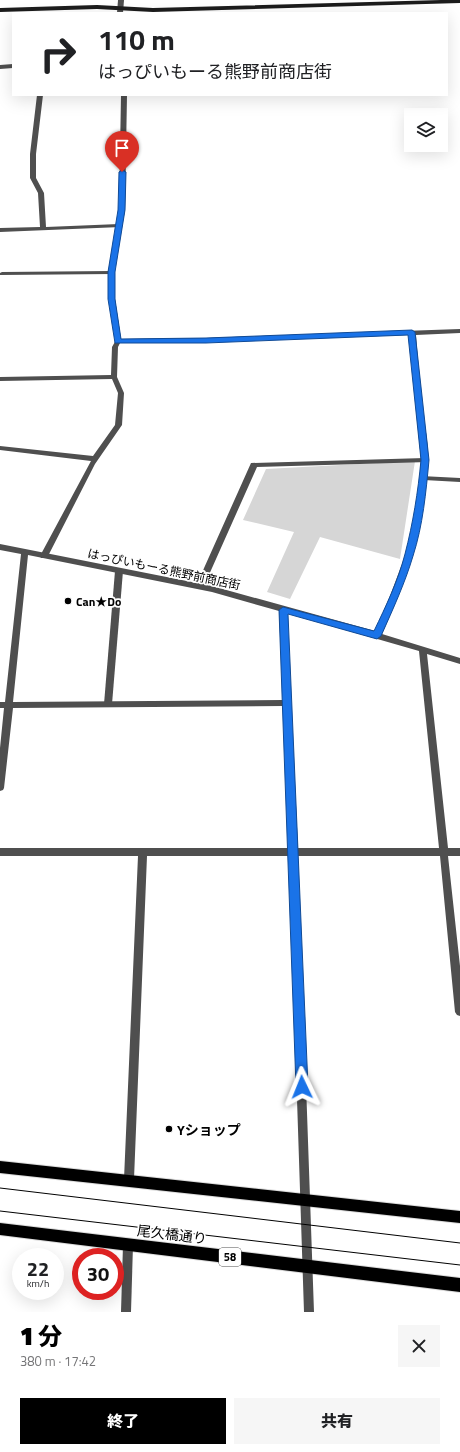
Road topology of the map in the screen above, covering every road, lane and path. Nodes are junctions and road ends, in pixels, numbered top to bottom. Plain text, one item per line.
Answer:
1 (121, 0) edge
2 (451, 1) edge
3 (460, 1) edge
4 (0, 10) edge
5 (120, 10) edge
6 (12, 66) edge
7 (0, 67) edge
8 (40, 96) edge
9 (124, 96) edge
10 (120, 226) junction
11 (44, 228) junction
12 (0, 230) edge
13 (111, 272) junction
14 (2, 274) dead end
15 (460, 331) edge
16 (412, 332) junction
17 (118, 341) junction
18 (114, 376) junction
19 (0, 379) edge
20 (0, 448) edge
21 (96, 459) junction
22 (425, 460) junction
23 (424, 478) junction
24 (460, 480) edge
25 (0, 547) edge
26 (25, 552) junction
27 (44, 556) junction
28 (120, 571) junction
29 (200, 586) junction
30 (283, 610) junction
31 (377, 636) junction
32 (422, 649) junction
33 (460, 661) edge
34 (287, 703) junction
35 (108, 704) junction
36 (4, 705) edge
37 (0, 788) edge
38 (293, 851) junction
39 (0, 852) edge
40 (143, 852) junction
41 (444, 852) junction
42 (460, 852) edge
43 (460, 1012) edge
44 (0, 1167) edge
45 (129, 1180) junction
46 (306, 1201) junction
47 (460, 1217) edge
48 (0, 1229) edge
49 (128, 1244) junction
50 (307, 1267) junction
51 (460, 1285) edge
52 (126, 1312) edge
53 (309, 1312) edge

1 - 5 street
2 - 3 street
2 - 5 street
4 - 5 street
6 - 7 street
8 - 11 street
9 - 10 street
10 - 11 street
10 - 13 street
11 - 12 street
13 - 14 street
13 - 17 street
15 - 16 street
16 - 17 street
16 - 22 street
17 - 18 street
18 - 19 street
18 - 21 street
20 - 21 street
21 - 27 street
22 - 23 street
22 - 29 street
23 - 24 street
23 - 31 street
25 - 26 street, はっぴいもーる熊野前商店街
26 - 27 street, はっぴいもーる熊野前商店街
26 - 36 street
27 - 28 street, はっぴいもーる熊野前商店街
28 - 29 street, はっぴいもーる熊野前商店街
28 - 35 street
29 - 30 street, はっぴいもーる熊野前商店街
30 - 31 street, はっぴいもーる熊野前商店街
30 - 34 street
31 - 32 street, はっぴいもーる熊野前商店街
32 - 33 street, はっぴいもーる熊野前商店街
32 - 41 street
34 - 35 street
34 - 38 street
35 - 36 street
36 - 37 street
38 - 40 street
38 - 41 street
38 - 46 street
39 - 40 street
40 - 45 street
41 - 42 street
41 - 43 street
44 - 45 main road
45 - 46 main road
46 - 47 main road
46 - 50 street
48 - 49 main road, 尾久橋通り / 58
49 - 50 main road, 尾久橋通り / 58
49 - 52 street
50 - 51 main road, 尾久橋通り / 58
50 - 53 street

